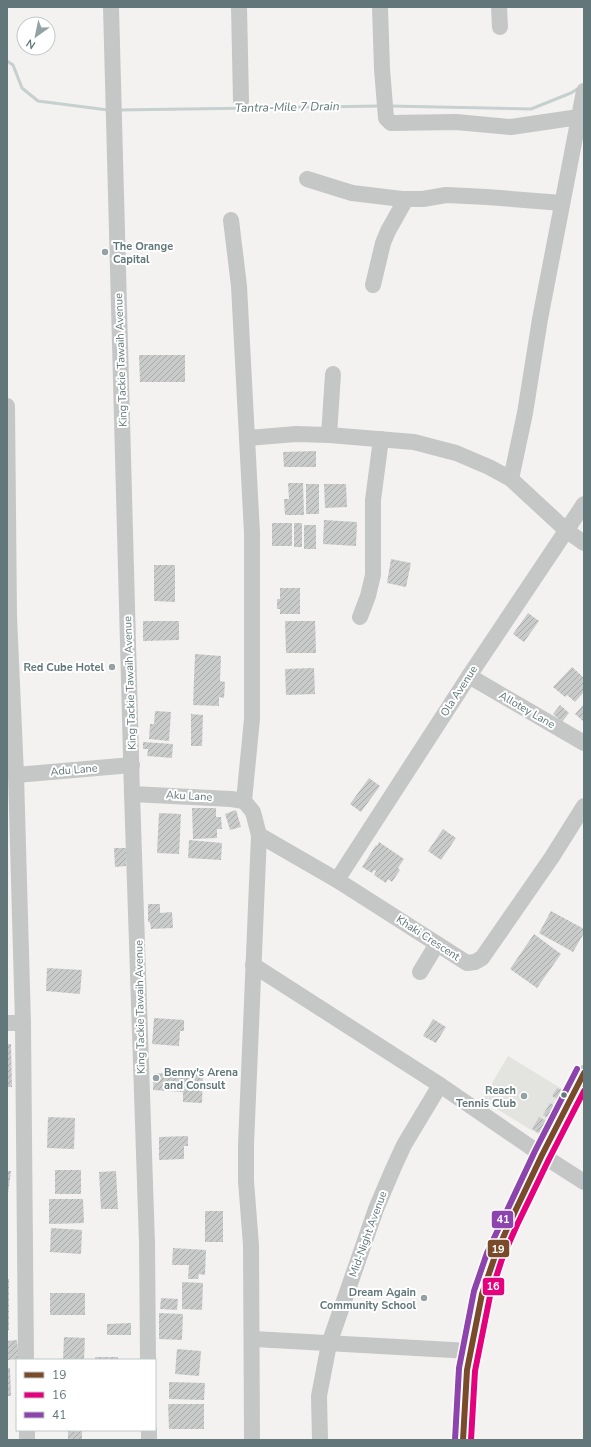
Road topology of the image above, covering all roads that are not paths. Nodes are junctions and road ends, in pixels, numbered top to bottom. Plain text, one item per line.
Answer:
1 (111, 7) edge
2 (239, 7) edge
3 (380, 7) edge
4 (499, 7) edge
5 (500, 27) dead end
6 (583, 94) edge
7 (241, 101) dead end
8 (579, 117) junction
9 (307, 179) dead end
10 (406, 199) junction
11 (562, 203) junction
12 (231, 220) dead end
13 (373, 285) dead end
14 (333, 374) dead end
15 (7, 406) edge
16 (329, 435) junction
17 (248, 438) junction
18 (381, 439) junction
19 (511, 480) junction
20 (584, 504) edge
21 (567, 531) junction
22 (584, 542) edge
23 (360, 617) dead end
24 (469, 676) junction
25 (584, 743) edge
26 (132, 765) junction
27 (16, 775) junction
28 (132, 794) junction
29 (244, 801) junction
30 (584, 806) edge
31 (259, 835) junction
32 (337, 880) junction
33 (437, 944) junction
34 (253, 965) junction
35 (420, 972) dead end
36 (7, 1023) edge
37 (23, 1023) junction
38 (583, 1077) edge
39 (440, 1085) junction
40 (542, 1155) junction
41 (584, 1182) edge
42 (252, 1339) junction
43 (329, 1344) junction
44 (470, 1350) junction
45 (26, 1359) edge
46 (148, 1359) edge
47 (252, 1440) edge
48 (320, 1440) edge
49 (463, 1440) edge

1 - 26 street, King Tackie Tawaih Avenue
2 - 7 street
3 - 8 street
4 - 5 street
6 - 8 street
8 - 11 street
9 - 10 street
10 - 11 street
10 - 13 street
11 - 19 street
12 - 17 street
14 - 16 street
15 - 27 street
16 - 17 street
16 - 18 street
17 - 29 street
18 - 19 street
18 - 23 street
19 - 21 street
20 - 21 street, Ola Avenue
21 - 22 street
21 - 24 street, Ola Avenue
24 - 25 street, Allotey Lane
24 - 32 street, Ola Avenue
26 - 27 street, Adu Lane
26 - 28 street, King Tackie Tawaih Avenue
27 - 37 street
28 - 29 street, Aku Lane
28 - 46 street, King Tackie Tawaih Avenue
29 - 31 street
30 - 33 street, Khaki Crescent
31 - 32 street, Khaki Crescent
31 - 34 street
32 - 33 street, Khaki Crescent
33 - 35 street
34 - 39 street
34 - 42 street
36 - 37 street
37 - 45 street
38 - 40 street
39 - 40 street
39 - 43 street, Mid-Night Avenue
40 - 41 street
40 - 44 street
42 - 43 street
42 - 47 street
43 - 44 street
43 - 48 street, Mid-Night Avenue
44 - 49 street

